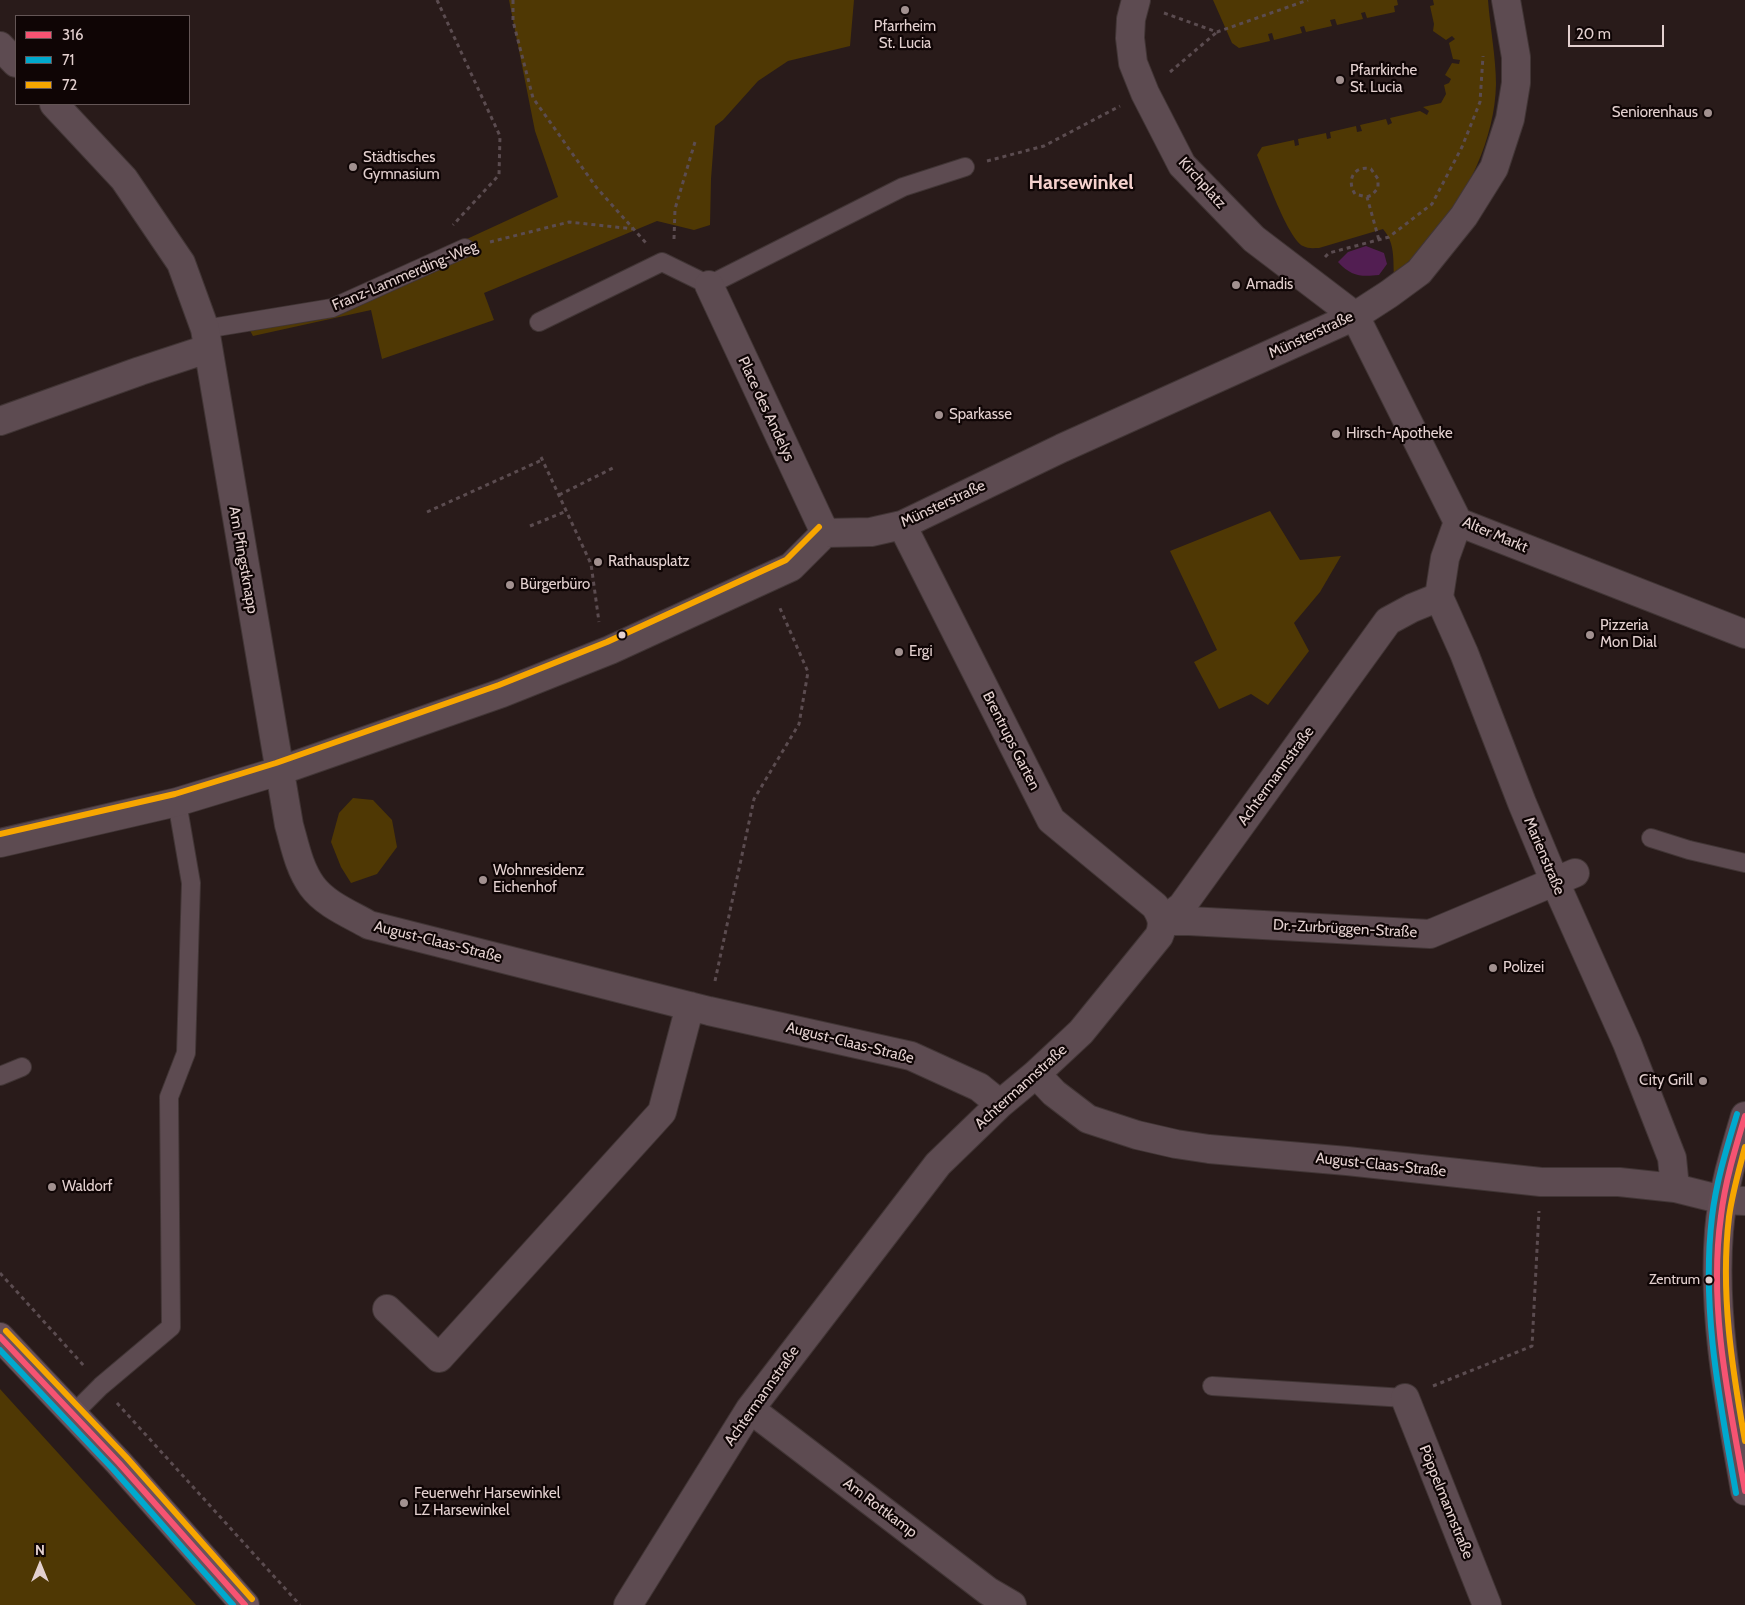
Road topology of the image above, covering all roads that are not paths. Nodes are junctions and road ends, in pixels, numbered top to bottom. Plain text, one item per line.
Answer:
1 (1506, 0) edge
2 (1135, 2) edge
3 (0, 46) edge
4 (15, 63) edge
5 (55, 105) edge
6 (965, 167) road end
7 (465, 248) road end
8 (709, 285) junction
9 (1355, 316) junction
10 (539, 322) dead end
11 (206, 339) junction
12 (0, 421) edge
13 (1458, 522) junction
14 (902, 525) junction
15 (825, 533) junction
16 (1439, 598) junction
17 (1745, 634) edge
18 (279, 771) junction
19 (177, 802) junction
20 (1651, 838) dead end
21 (0, 843) edge
22 (1745, 864) edge
23 (1565, 877) junction
24 (1163, 921) junction
25 (699, 1008) junction
26 (22, 1067) dead end
27 (1036, 1074) junction
28 (0, 1076) edge
29 (1000, 1104) junction
30 (1745, 1116) edge
31 (1675, 1188) junction
32 (1734, 1200) edge
33 (387, 1309) dead end
34 (0, 1337) edge
35 (1212, 1386) dead end
36 (1405, 1398) joint
37 (750, 1409) junction
38 (73, 1414) junction
39 (1745, 1491) edge
40 (245, 1605) edge
41 (628, 1605) edge
42 (1012, 1605) edge
43 (1487, 1605) edge

1 - 9 street, Münsterstraße
2 - 9 street, Kirchplatz
3 - 4 street
5 - 11 street, Am Pfingstknapp
6 - 8 lane
7 - 11 lane, Franz-Lammerding-Weg
8 - 10 lane
8 - 15 street, Place des Andelys
9 - 13 street, Alter Markt
9 - 14 street, Münsterstraße
11 - 12 street
11 - 18 street, Am Pfingstknapp
13 - 16 street
13 - 17 street, Alter Markt
14 - 15 street, Münsterstraße
14 - 24 street, Brentrups Garten
15 - 18 street
16 - 23 street, Marienstraße
16 - 24 street, Achtermannstraße
18 - 19 street
18 - 25 street, August-Claas-Straße
19 - 21 street
19 - 38 lane
20 - 22 lane
23 - 24 street, Dr.-Zurbrüggen-Straße
23 - 31 street, Marienstraße
24 - 27 street, Achtermannstraße
25 - 29 street, August-Claas-Straße
25 - 33 street
26 - 28 lane
27 - 29 street, Achtermannstraße
27 - 31 street, August-Claas-Straße
29 - 37 street, Achtermannstraße
30 - 32 street
31 - 32 street, August-Claas-Straße
32 - 39 street
34 - 38 main road
35 - 36 lane
36 - 43 street, Pöppelmannstraße
37 - 41 street, Achtermannstraße
37 - 42 street, Am Rottkamp
38 - 40 main road

